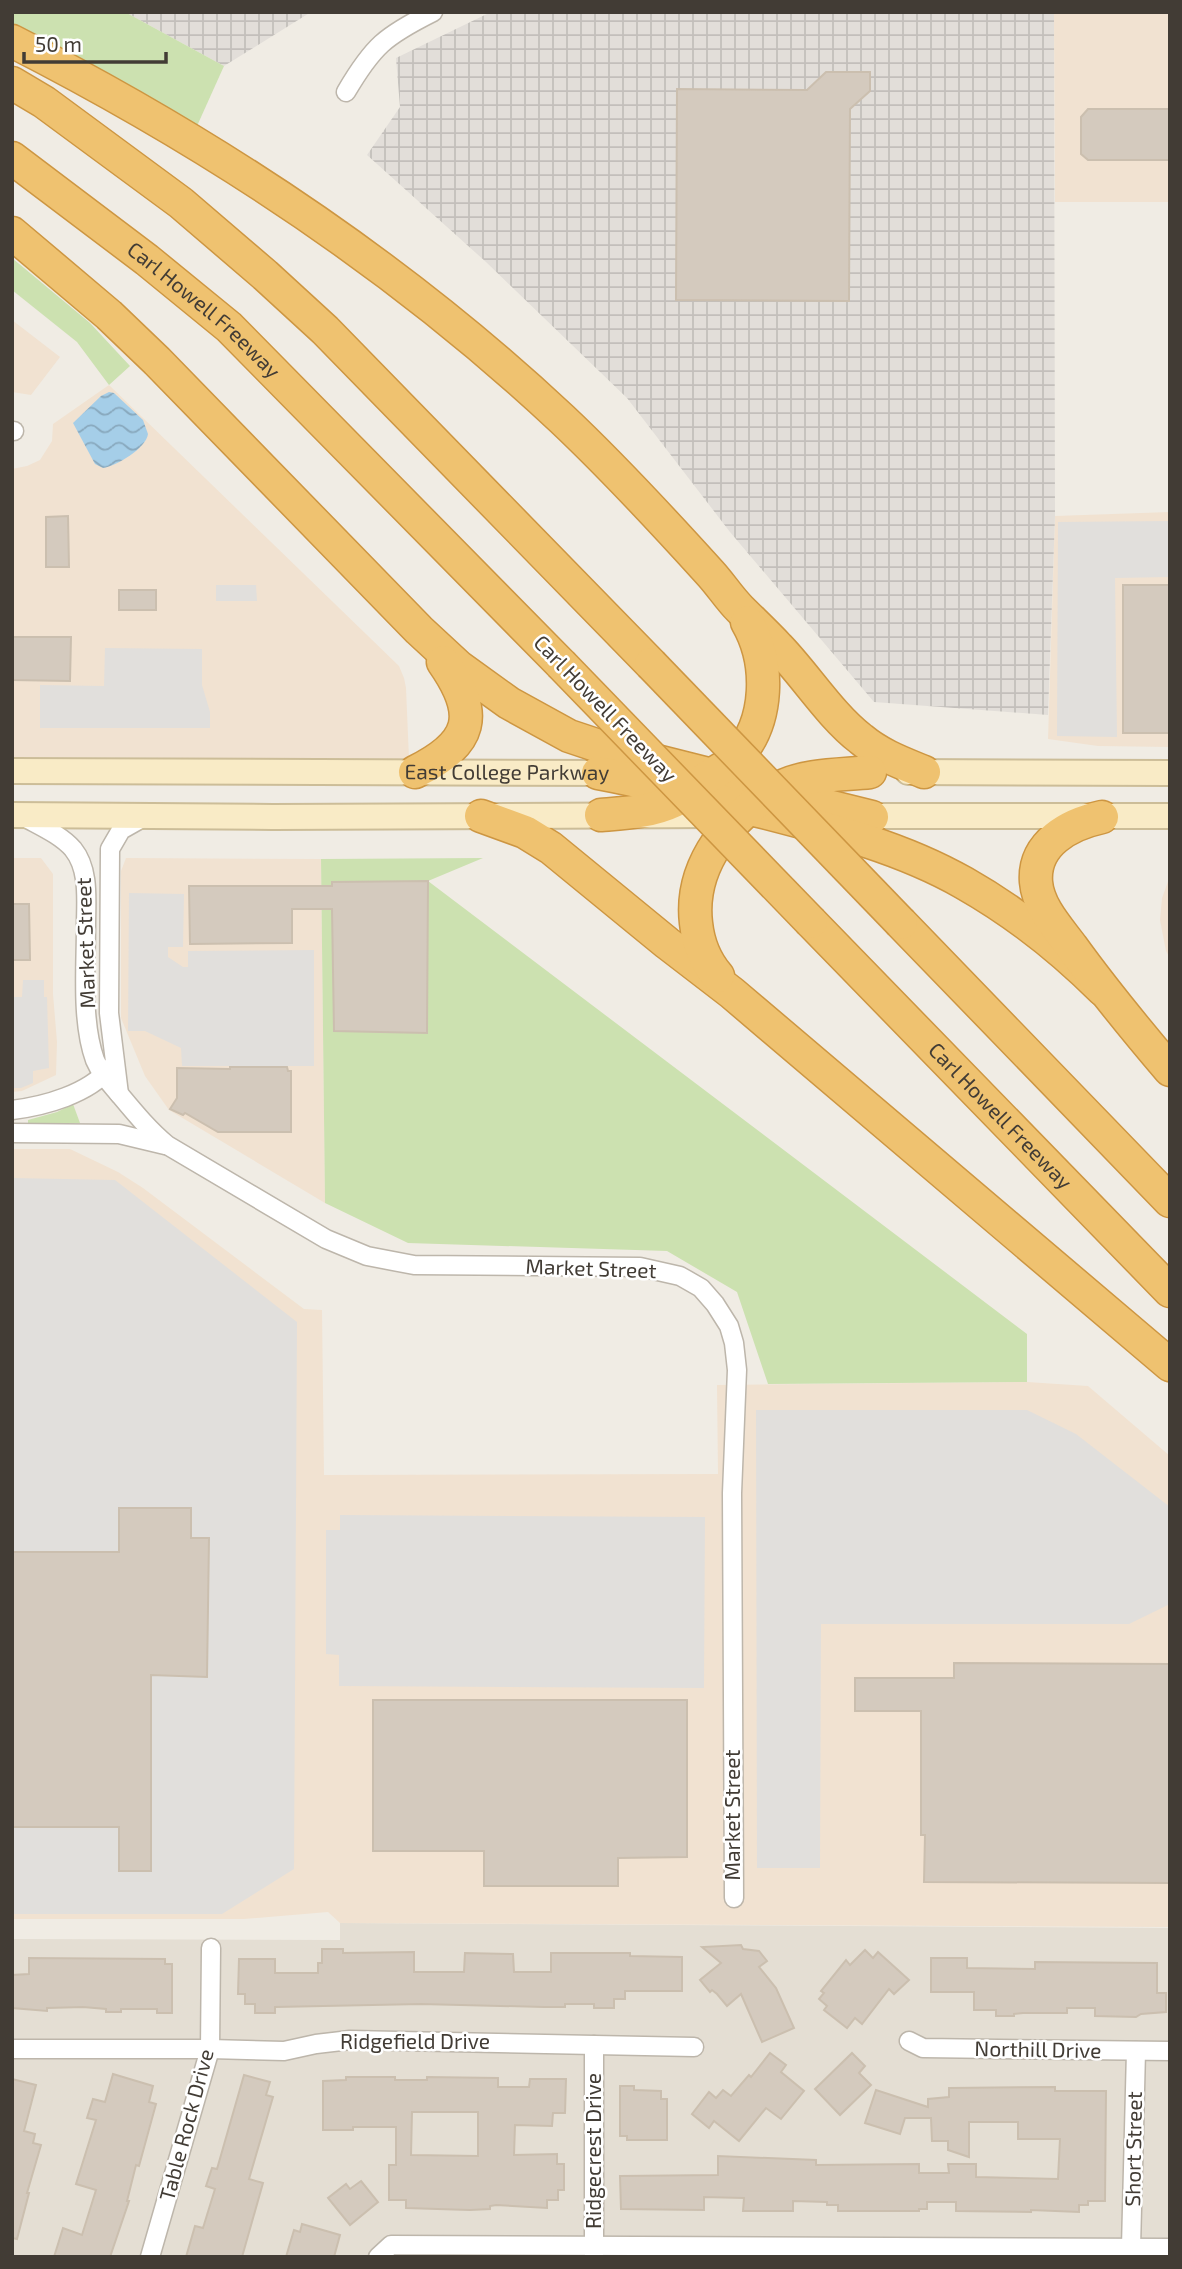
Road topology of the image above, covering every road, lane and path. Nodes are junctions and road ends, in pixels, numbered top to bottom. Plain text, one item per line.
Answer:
1 (433, 12) edge
2 (12, 41) edge
3 (12, 83) edge
4 (346, 92) dead end
5 (12, 158) edge
6 (12, 233) edge
7 (739, 608) junction
8 (419, 630) junction
9 (12, 771) edge
10 (415, 772) junction
11 (870, 772) junction
12 (924, 772) junction
13 (598, 773) joint
14 (1170, 773) edge
15 (699, 784) junction
16 (761, 808) junction
17 (17, 815) edge
18 (146, 816) junction
19 (481, 816) junction
20 (601, 816) junction
21 (1170, 816) edge
22 (872, 817) joint
23 (1102, 817) junction
24 (1103, 990) junction
25 (732, 993) junction
26 (109, 1069) junction
27 (1170, 1070) edge
28 (12, 1110) edge
29 (12, 1133) edge
30 (167, 1146) junction
31 (1170, 1201) edge
32 (1170, 1292) edge
33 (1170, 1365) edge
34 (734, 1898) dead end
35 (211, 1948) dead end
36 (909, 2040) dead end
37 (594, 2045) junction
38 (694, 2047) dead end
39 (12, 2049) edge
40 (210, 2049) junction
41 (1136, 2051) junction
42 (1170, 2051) edge
43 (1131, 2247) junction
44 (1170, 2248) edge
45 (594, 2251) edge
46 (804, 2252) edge
47 (150, 2257) edge
48 (378, 2257) edge

1 - 4 street
2 - 7 highway
3 - 31 highway, bridge
5 - 32 highway, Carl Howell Freeway, bridge
6 - 8 highway
7 - 12 highway
7 - 15 highway
8 - 10 highway
8 - 15 highway
9 - 10 main road, East College Parkway
10 - 13 main road, East College Parkway
11 - 12 main road
11 - 15 main road
11 - 16 highway
12 - 14 main road
13 - 15 highway
15 - 16 highway
15 - 20 highway
16 - 20 main road, East College Parkway
16 - 22 highway
16 - 24 highway
16 - 25 highway
17 - 18 main road, East College Parkway
17 - 26 street, Market Street
18 - 19 main road, East College Parkway
18 - 26 street, Market Street
19 - 20 main road, East College Parkway
19 - 25 highway
21 - 23 main road
22 - 23 main road
23 - 24 highway
24 - 27 highway
25 - 33 highway
26 - 28 street
26 - 30 street, Market Street
29 - 30 street
30 - 34 street, Market Street
35 - 40 street, Table Rock Drive
36 - 41 street, Northill Drive
37 - 38 street, Ridgefield Drive
37 - 40 street, Ridgefield Drive
37 - 45 street, Ridgecrest Drive
39 - 40 street, Ridgefield Drive
40 - 47 street, Table Rock Drive
41 - 42 street, Northill Drive
41 - 43 street, Short Street
43 - 44 street
43 - 46 street
45 - 46 street
45 - 48 street

